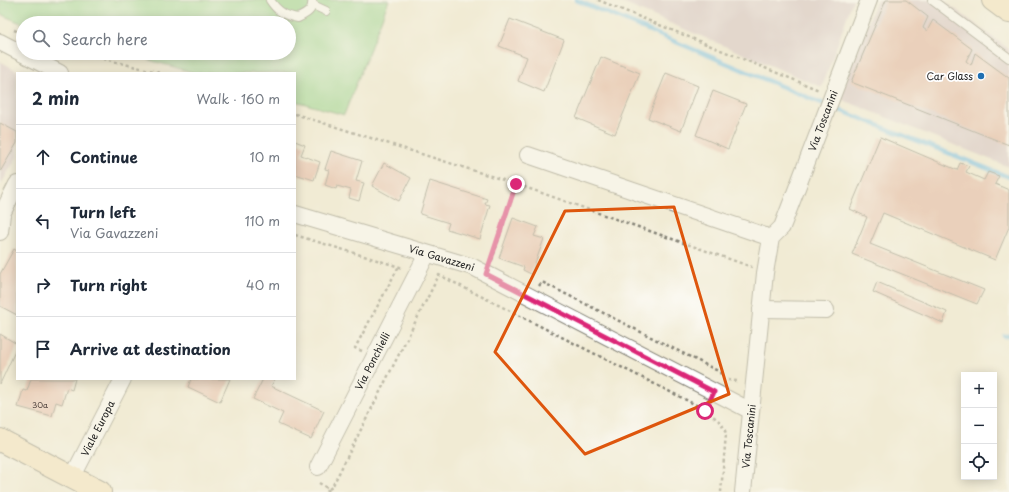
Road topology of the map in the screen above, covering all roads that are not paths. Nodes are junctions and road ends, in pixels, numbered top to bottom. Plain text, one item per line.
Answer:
1 (270, 0) edge
2 (869, 0) edge
3 (932, 0) edge
4 (993, 0) edge
5 (313, 2) edge
6 (326, 11) dead end
7 (1009, 12) edge
8 (290, 16) edge
9 (296, 17) edge
10 (0, 42) edge
11 (16, 50) edge
12 (1009, 58) edge
13 (35, 60) edge
14 (58, 72) edge
15 (528, 155) dead end
16 (16, 186) edge
17 (296, 214) edge
18 (0, 232) edge
19 (771, 238) junction
20 (427, 254) junction
21 (761, 309) junction
22 (826, 310) dead end
23 (123, 380) edge
24 (751, 411) junction
25 (0, 440) edge
26 (318, 467) dead end
27 (72, 478) junction
28 (100, 492) edge
29 (743, 492) edge

1 - 8 lane
2 - 19 street, Via Toscanini
3 - 12 lane
4 - 7 street
5 - 6 lane
5 - 9 lane
10 - 11 street
13 - 14 street
15 - 19 street
16 - 18 street
17 - 20 street, Via Gavazzeni
19 - 21 street, Via Toscanini
20 - 24 street, Via Gavazzeni
20 - 26 street, Via Ponchielli
21 - 22 street
21 - 24 street, Via Toscanini
23 - 27 street, Viale Europa
24 - 29 street, Via Toscanini
25 - 27 street
27 - 28 street

